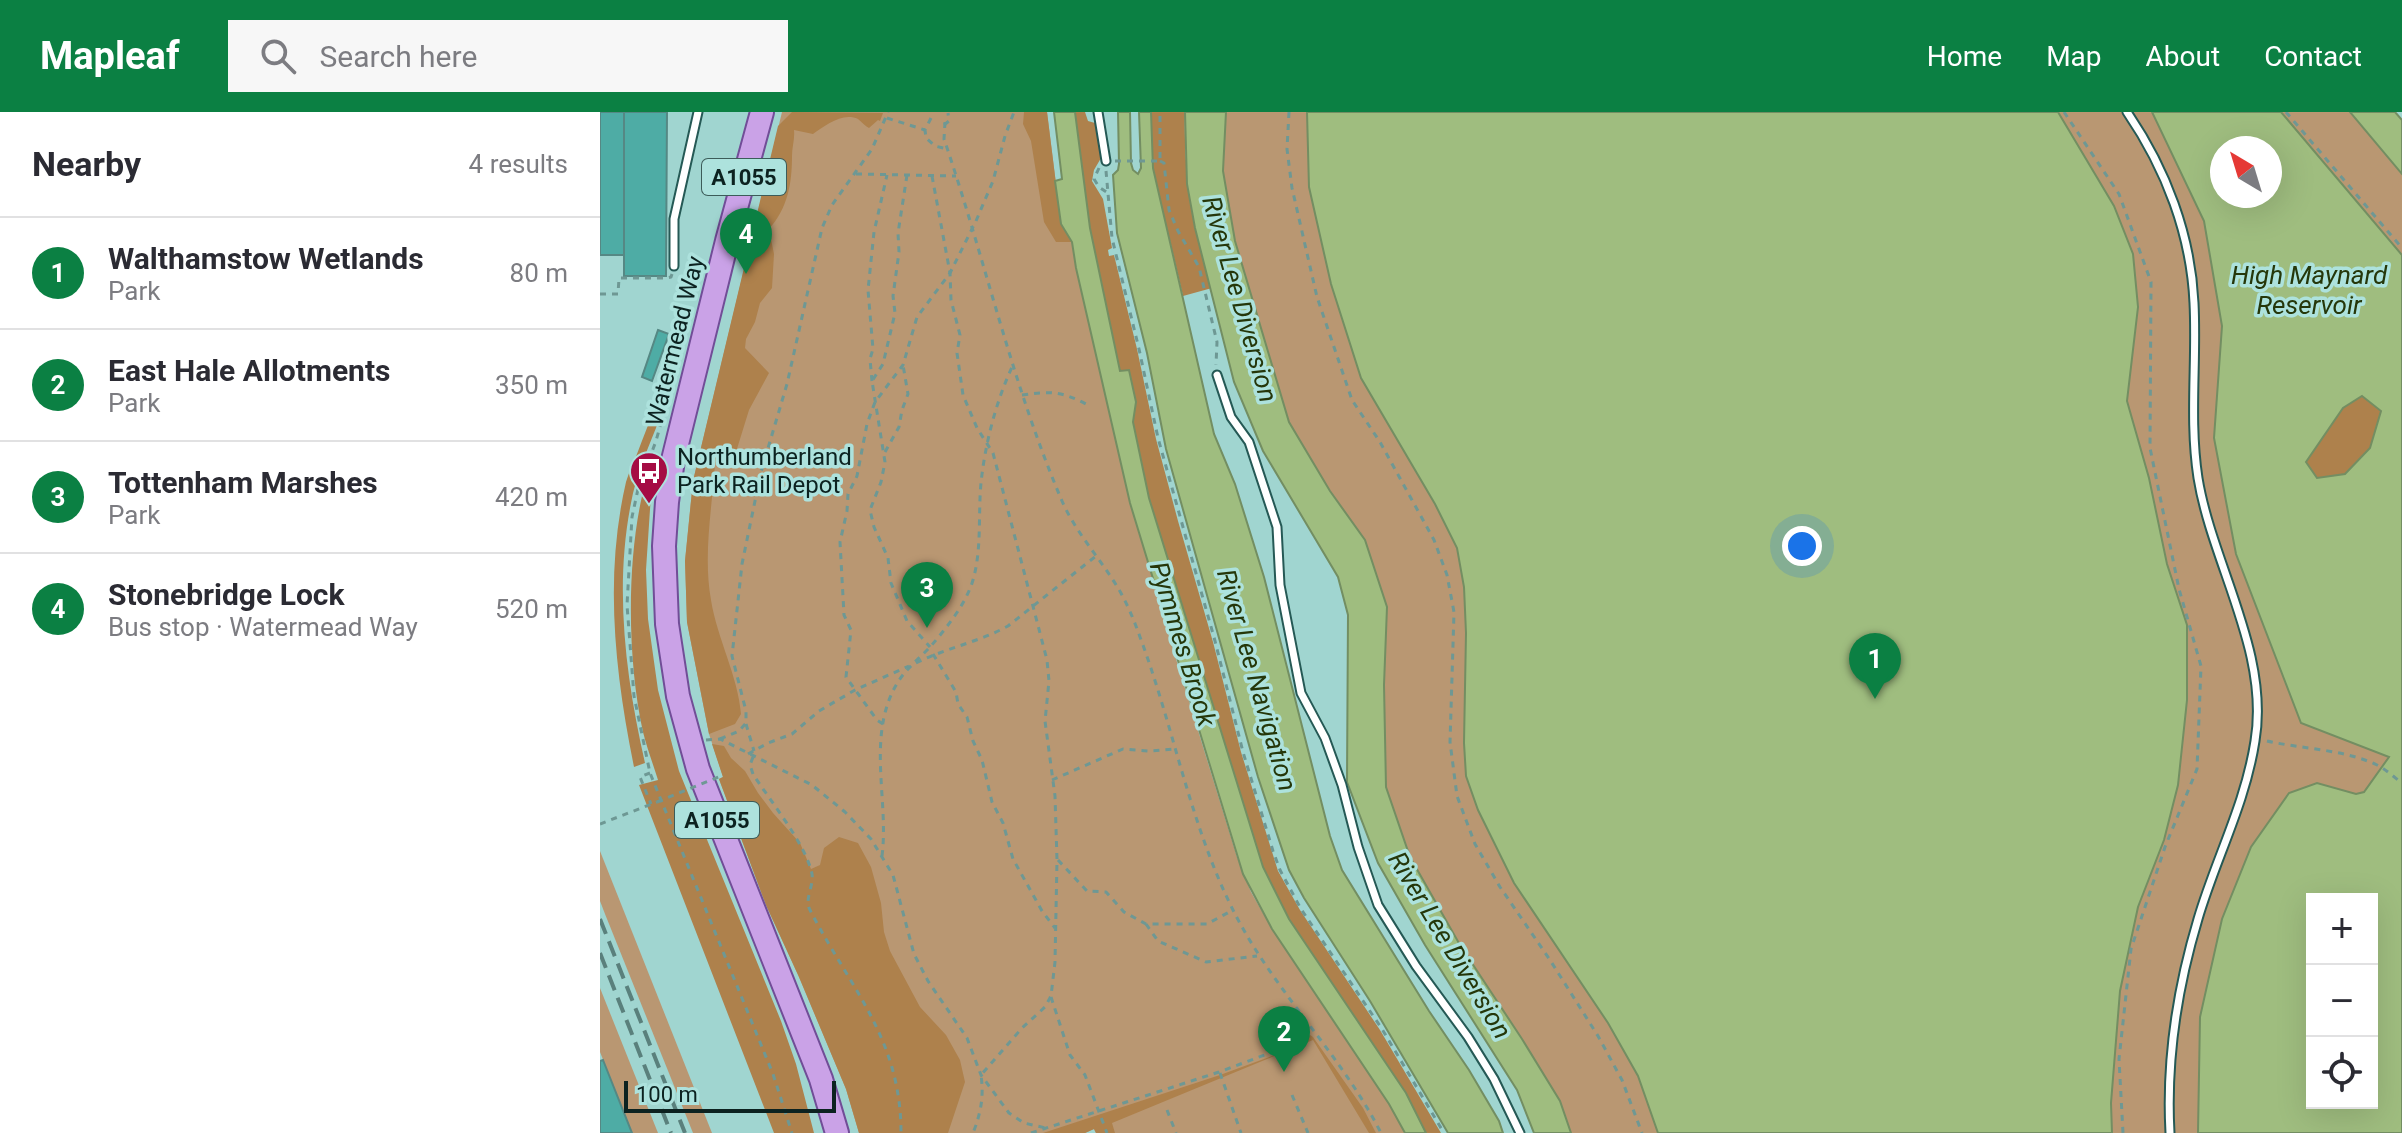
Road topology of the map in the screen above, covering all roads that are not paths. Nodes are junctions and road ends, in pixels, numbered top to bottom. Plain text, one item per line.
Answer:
1 (698, 112) edge
2 (762, 112) edge
3 (1098, 112) edge
4 (2127, 112) edge
5 (1104, 163) road end
6 (674, 266) road end
7 (1217, 375) road end
8 (837, 1133) edge
9 (1520, 1133) edge
10 (2170, 1133) edge

1 - 6 lane
2 - 8 main road, Watermead Way / A1055
3 - 5 lane
4 - 10 lane
7 - 9 lane

